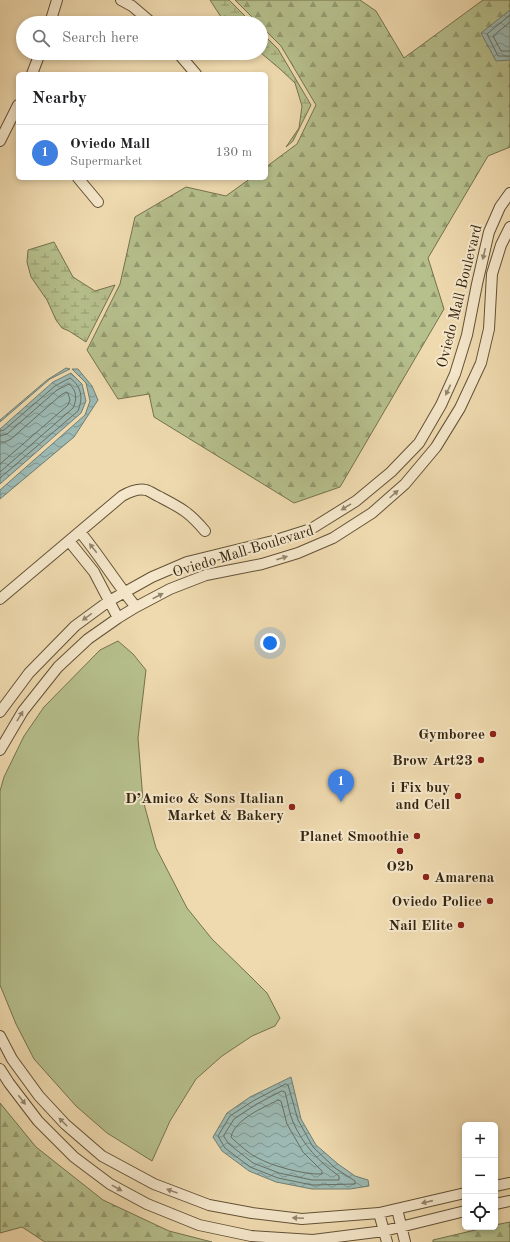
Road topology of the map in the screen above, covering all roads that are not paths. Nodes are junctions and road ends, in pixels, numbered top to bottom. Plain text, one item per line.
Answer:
1 (57, 0) edge
2 (121, 0) edge
3 (52, 16) edge
4 (144, 16) edge
5 (37, 60) edge
6 (184, 60) edge
7 (33, 72) edge
8 (194, 72) edge
9 (14, 124) edge
10 (0, 141) edge
11 (80, 180) edge
12 (510, 193) edge
13 (98, 202) dead end
14 (510, 227) edge
15 (204, 531) dead end
16 (80, 532) junction
17 (69, 541) junction
18 (106, 565) junction
19 (94, 572) junction
20 (124, 592) junction
21 (0, 599) edge
22 (109, 601) junction
23 (136, 607) junction
24 (118, 618) junction
25 (0, 712) edge
26 (0, 750) edge
27 (0, 1036) edge
28 (0, 1068) edge
29 (510, 1183) edge
30 (498, 1185) edge
31 (462, 1194) edge
32 (510, 1201) edge
33 (498, 1203) edge
34 (397, 1209) junction
35 (462, 1212) edge
36 (379, 1213) junction
37 (401, 1226) junction
38 (384, 1231) junction
39 (387, 1242) edge
40 (405, 1242) edge

1 - 3 street
2 - 4 street
5 - 7 street
6 - 8 street
9 - 10 street
11 - 13 street
12 -> 20 street, Oviedo Mall Boulevard
23 -> 14 street, Oviedo Mall Boulevard
15 - 16 street
16 - 17 street
18 -> 16 street
17 - 19 street
17 - 21 street
18 - 19 street
18 - 20 street
19 - 22 street
20 - 22 street, Oviedo Mall Boulevard
20 - 23 street
22 - 24 street
22 -> 25 street, Oviedo Mall Boulevard
23 - 24 street, Oviedo Mall Boulevard
26 -> 24 street, Oviedo Mall Boulevard
36 -> 27 street
28 -> 38 street
29 - 30 street
31 -> 34 street
32 - 33 street
34 - 36 street
34 - 37 street
35 - 37 street
36 - 38 street
37 - 38 street
37 - 40 street
38 - 39 street

